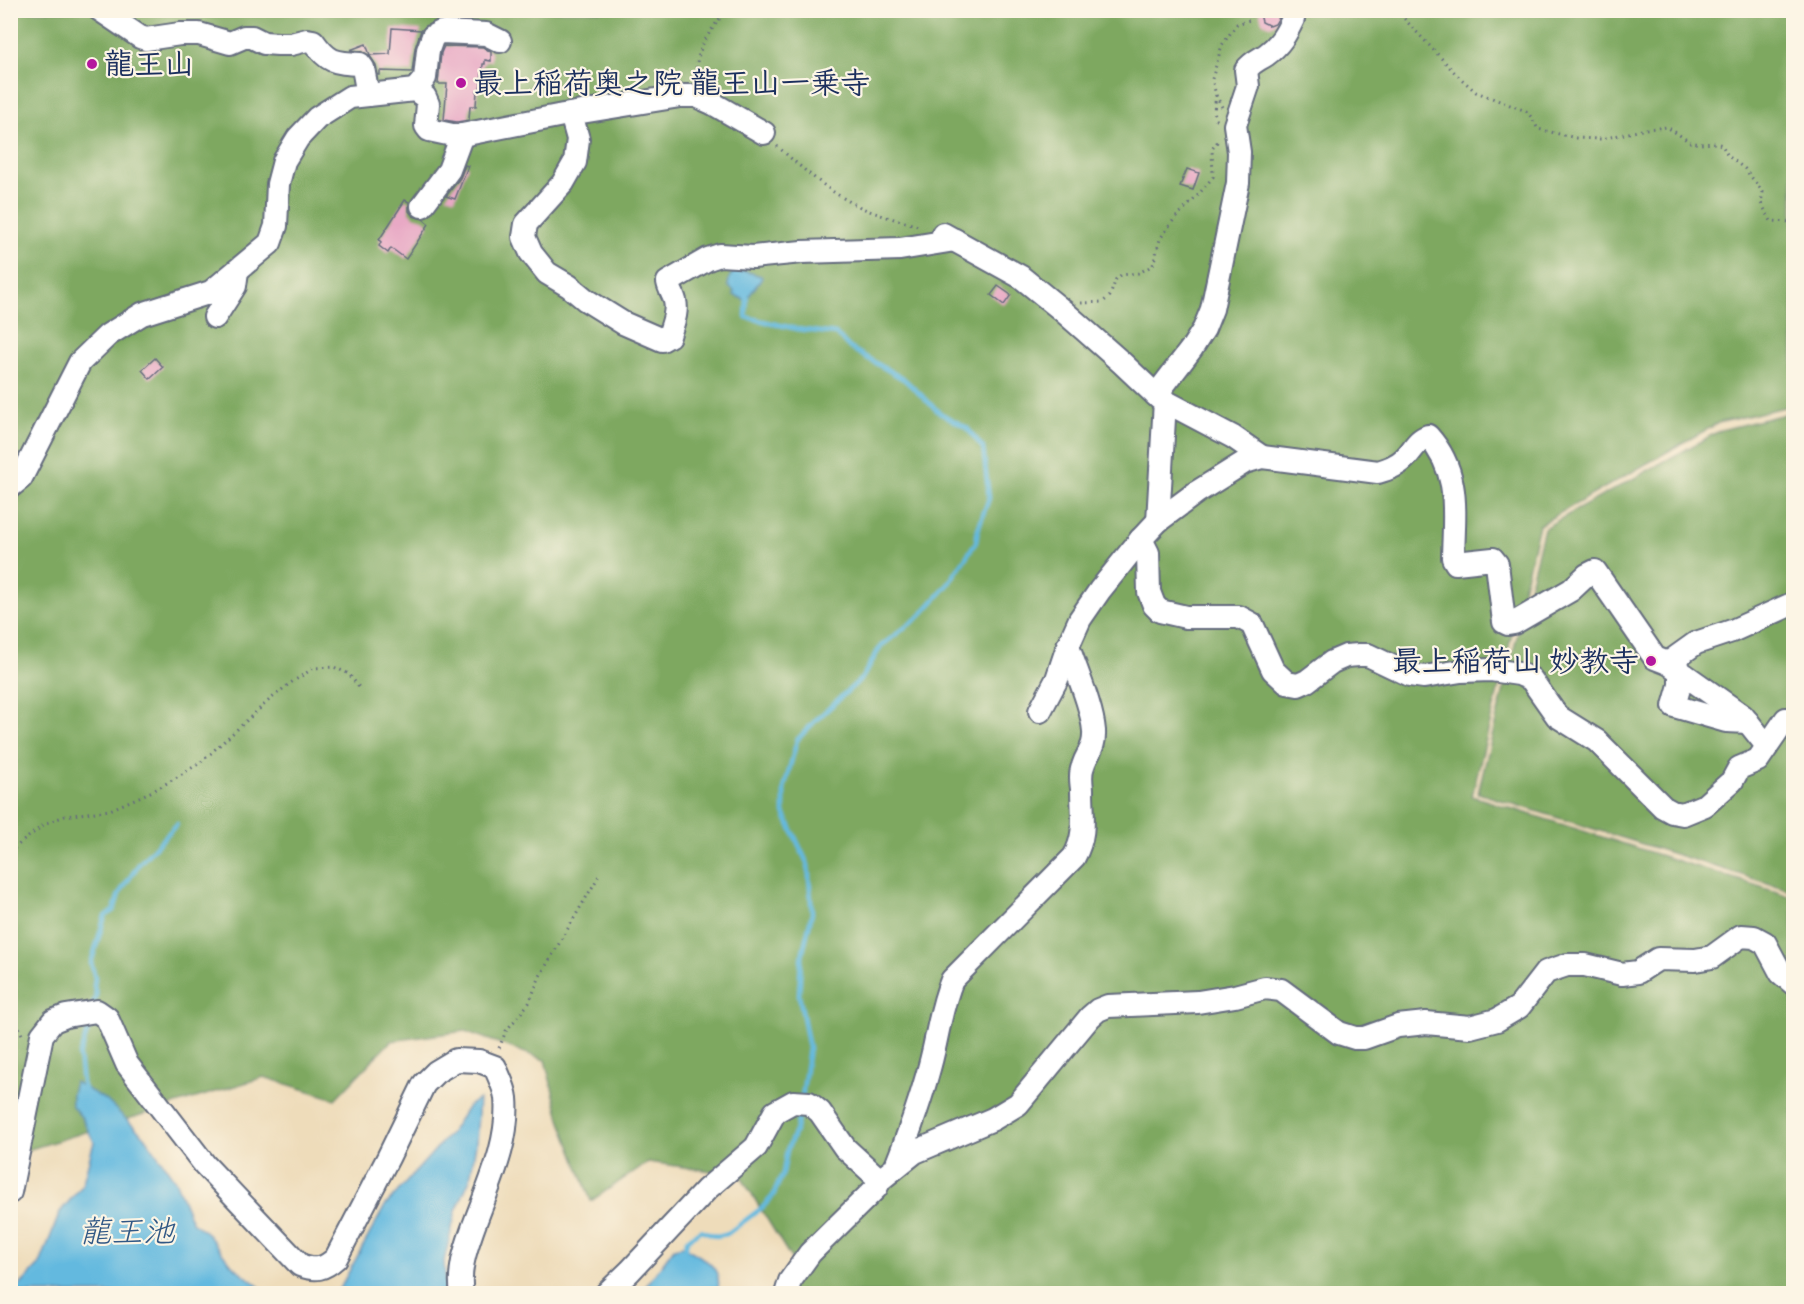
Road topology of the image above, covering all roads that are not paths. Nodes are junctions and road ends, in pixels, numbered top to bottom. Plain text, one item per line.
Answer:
1 (100, 10) edge
2 (1293, 19) dead end
3 (500, 41) dead end
4 (415, 90) junction
5 (368, 95) junction
6 (571, 114) junction
7 (764, 134) road end
8 (462, 135) junction
9 (422, 206) dead end
10 (237, 270) junction
11 (215, 317) dead end
12 (1160, 398) junction
13 (1262, 457) junction
14 (10, 487) edge
15 (1158, 521) junction
16 (1141, 539) junction
17 (1794, 603) edge
18 (1068, 646) junction
19 (1674, 668) junction
20 (1040, 711) dead end
21 (1794, 719) edge
22 (1748, 723) junction
23 (1767, 746) junction
24 (1794, 984) edge
25 (887, 1174) junction
26 (10, 1192) edge
27 (462, 1293) edge
28 (606, 1293) edge
29 (786, 1293) edge

1 - 5 street
2 - 12 street
3 - 4 street
4 - 5 street
4 - 8 street
5 - 10 street
6 - 7 street
6 - 8 street
6 - 12 street
8 - 9 street
10 - 11 street
10 - 14 street
12 - 13 street
12 - 15 street
13 - 15 street
13 - 19 street
15 - 16 street
16 - 18 street
16 - 23 street
17 - 19 street
18 - 20 street
18 - 25 street
19 - 22 street
19 - 22 street
21 - 23 street
22 - 23 street
24 - 25 street
25 - 28 street
25 - 29 street
26 - 27 street

